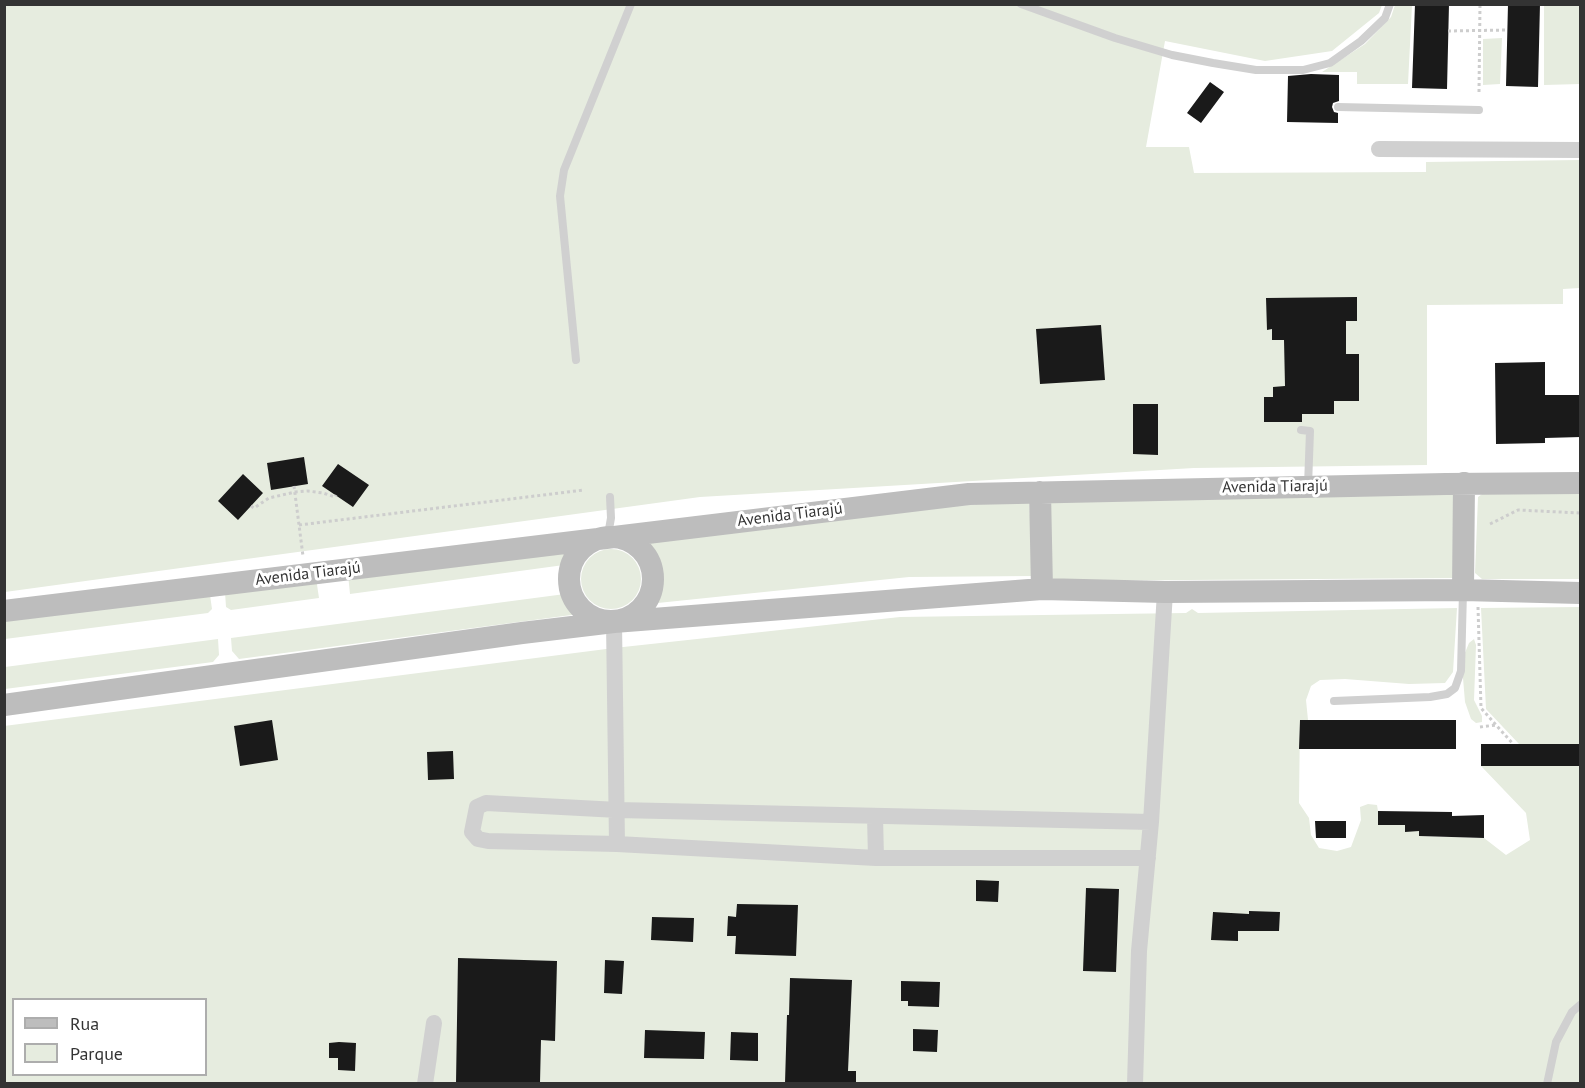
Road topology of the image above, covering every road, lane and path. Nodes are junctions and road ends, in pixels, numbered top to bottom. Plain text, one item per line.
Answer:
1 (631, 4) edge
2 (1021, 4) edge
3 (1390, 4) edge
4 (1480, 4) edge
5 (1507, 30) dead end
6 (1448, 31) dead end
7 (1480, 31) junction
8 (1479, 92) dead end
9 (1338, 107) dead end
10 (1479, 110) dead end
11 (1380, 149) dead end
12 (1581, 150) edge
13 (576, 360) dead end
14 (1301, 430) dead end
15 (1464, 483) junction
16 (1581, 483) edge
17 (294, 486) dead end
18 (1308, 486) junction
19 (584, 490) dead end
20 (295, 492) junction
21 (1040, 492) junction
22 (336, 495) dead end
23 (610, 497) dead end
24 (251, 506) dead end
25 (1581, 513) edge
26 (1490, 524) dead end
27 (299, 525) junction
28 (608, 536) junction
29 (303, 556) dead end
30 (1042, 589) junction
31 (1165, 592) junction
32 (1581, 594) edge
33 (1470, 595) junction
34 (4, 611) edge
35 (614, 622) junction
36 (1334, 701) dead end
37 (4, 705) edge
38 (1496, 725) junction
39 (1480, 727) dead end
40 (1513, 744) dead end
41 (618, 810) junction
42 (875, 816) junction
43 (1151, 822) junction
44 (617, 844) junction
45 (876, 858) junction
46 (1148, 858) junction
47 (1581, 1005) edge
48 (434, 1023) dead end
49 (425, 1083) edge
50 (1135, 1083) edge
51 (1547, 1083) edge

1 - 13 lane
2 - 3 lane
4 - 7 path
5 - 7 path
6 - 7 path
7 - 8 path
9 - 10 lane
11 - 12 street
14 - 18 lane
15 - 16 main road, Avenida Tiarajú
15 - 18 main road, Avenida Tiarajú
15 - 33 main road
17 - 20 path
18 - 21 main road, Avenida Tiarajú
19 - 27 path
20 - 22 path
20 - 24 path
20 - 27 path
21 - 28 main road, Avenida Tiarajú
21 - 30 main road
23 - 28 lane
25 - 26 path
27 - 29 path
28 - 34 main road, Avenida Tiarajú
28 - 35 main road
28 - 35 main road
30 - 31 main road
30 - 35 main road
31 - 33 main road
31 - 43 street
32 - 33 main road
33 - 36 lane
33 - 38 path
35 - 37 main road
35 - 41 street
38 - 39 path
38 - 40 path
41 - 42 street
41 - 44 street
41 - 44 street
42 - 43 street
42 - 45 street
43 - 46 street
44 - 45 street
45 - 46 street
46 - 50 street
47 - 51 lane
48 - 49 street

